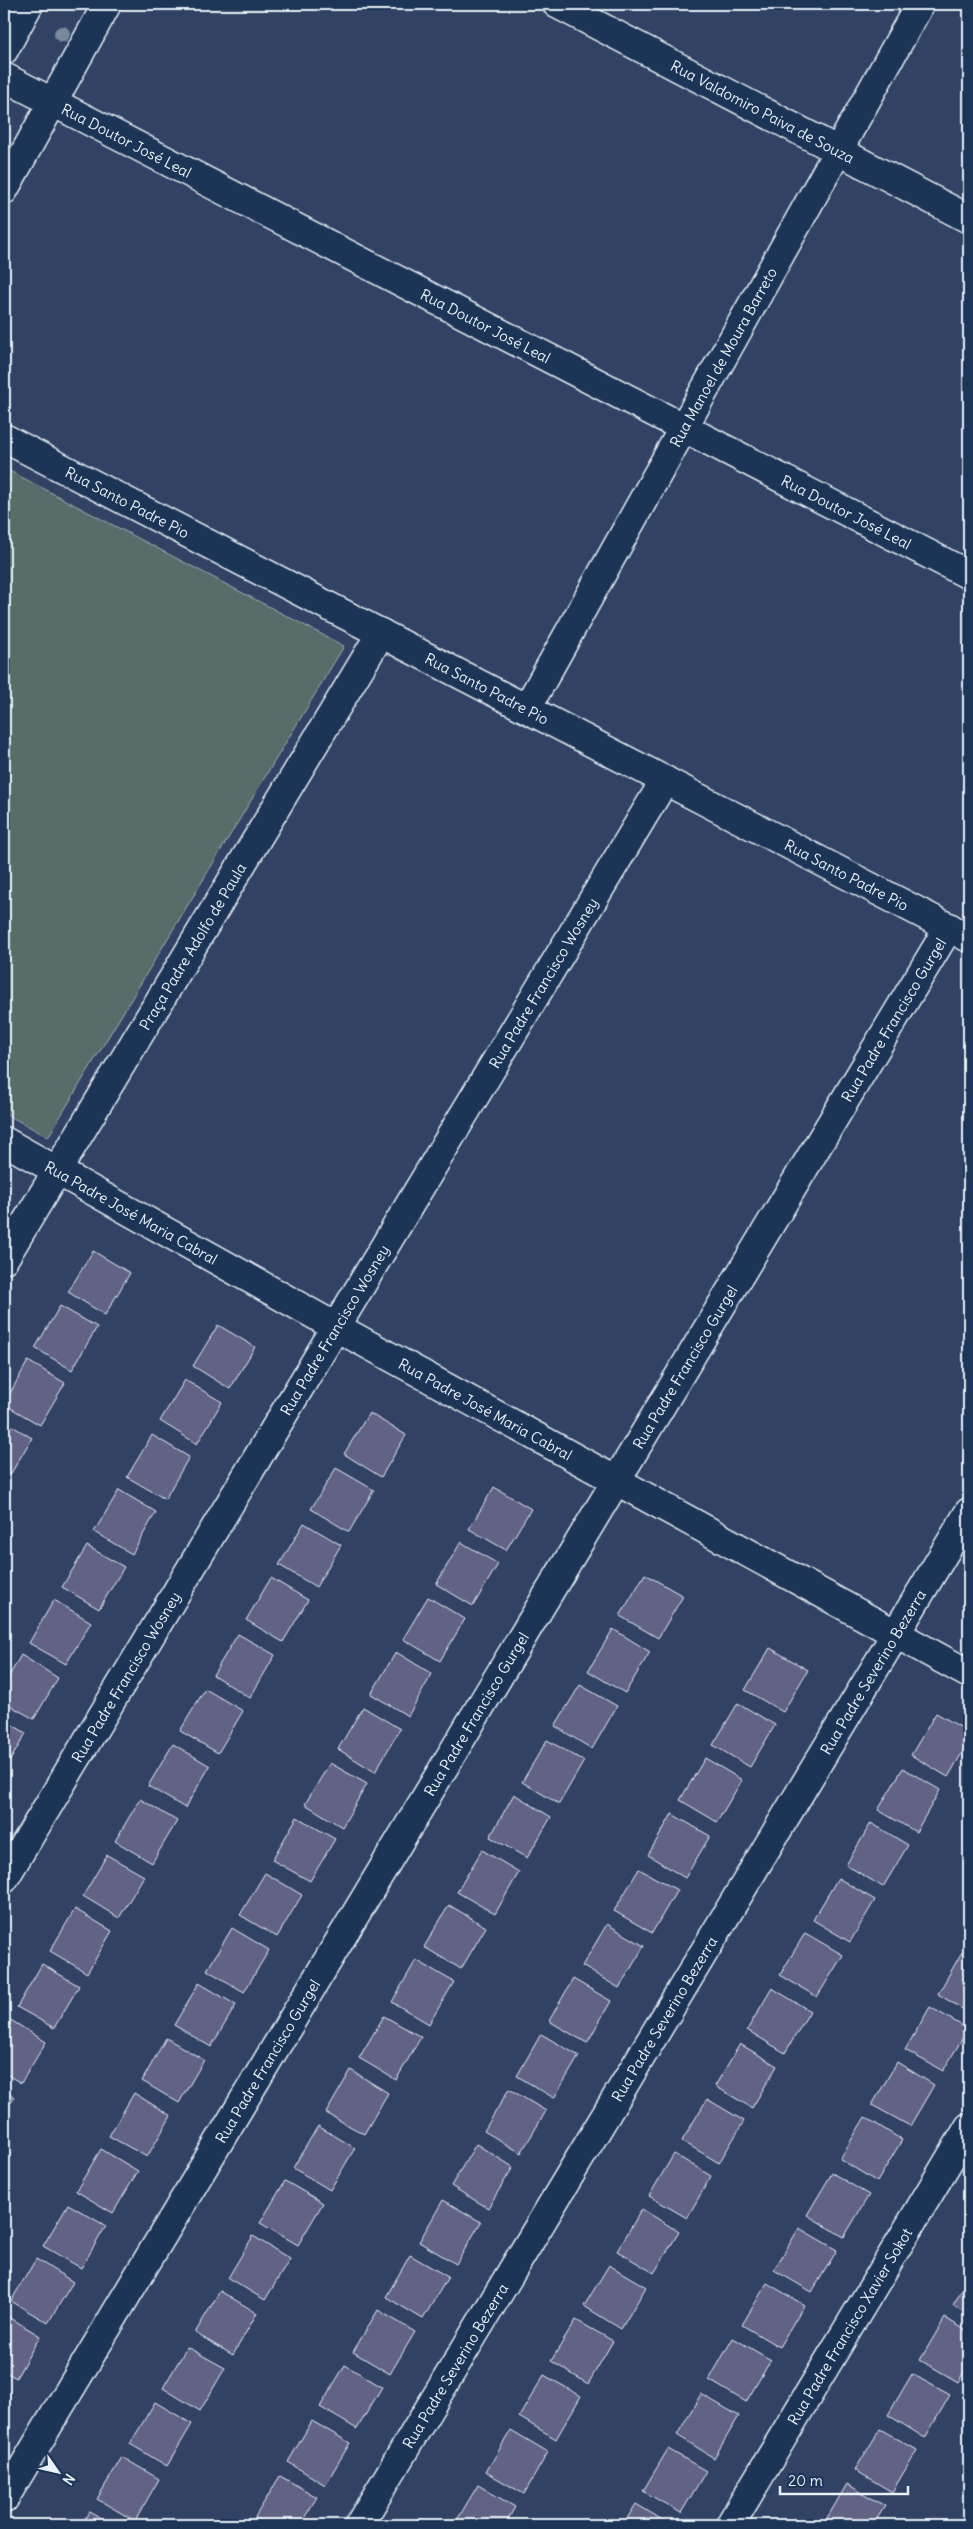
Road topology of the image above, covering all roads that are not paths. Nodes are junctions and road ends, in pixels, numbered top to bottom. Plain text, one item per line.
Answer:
1 (29, 4) edge
2 (107, 4) edge
3 (557, 4) edge
4 (920, 4) edge
5 (4, 50) edge
6 (4, 76) edge
7 (53, 102) junction
8 (836, 150) junction
9 (4, 190) edge
10 (969, 219) edge
11 (683, 427) junction
12 (4, 438) edge
13 (969, 575) edge
14 (381, 633) junction
15 (527, 708) junction
16 (665, 780) junction
17 (959, 932) edge
18 (4, 1141) edge
19 (57, 1170) junction
20 (4, 1259) edge
21 (336, 1327) junction
22 (616, 1481) junction
23 (969, 1512) edge
24 (896, 1634) junction
25 (969, 1674) edge
26 (4, 1879) edge
27 (969, 2127) edge
28 (4, 2499) edge
29 (359, 2525) edge
30 (730, 2525) edge

1 - 5 street
2 - 7 street
3 - 8 street, Rua Valdomiro Paiva de Souza
4 - 8 street, Rua Manoel de Moura Barreto
6 - 7 street, Rua Doutor José Leal
7 - 9 street
7 - 11 street, Rua Doutor José Leal
8 - 10 street, Rua Valdomiro Paiva de Souza
8 - 11 street, Rua Manoel de Moura Barreto
11 - 13 street, Rua Doutor José Leal
11 - 15 street, Rua Manoel de Moura Barreto
12 - 14 street, Rua Santo Padre Pio
14 - 15 street, Rua Santo Padre Pio
14 - 19 street, Praça Padre Adolfo de Paula
15 - 16 street, Rua Santo Padre Pio
16 - 17 street, Rua Santo Padre Pio
16 - 21 street, Rua Padre Francisco Wosney
17 - 22 street, Rua Padre Francisco Gurgel
18 - 19 street, Rua Padre José Maria Cabral
19 - 20 street, Praça Padre Adolfo de Paula
19 - 21 street, Rua Padre José Maria Cabral
21 - 22 street, Rua Padre José Maria Cabral
21 - 26 street, Rua Padre Francisco Wosney
22 - 24 street, Rua Padre José Maria Cabral
22 - 28 street, Rua Padre Francisco Gurgel
23 - 24 street, Rua Padre Severino Bezerra
24 - 25 street, Rua Padre José Maria Cabral
24 - 29 street, Rua Padre Severino Bezerra
27 - 30 street, Rua Padre Francisco Xavier Sokot

